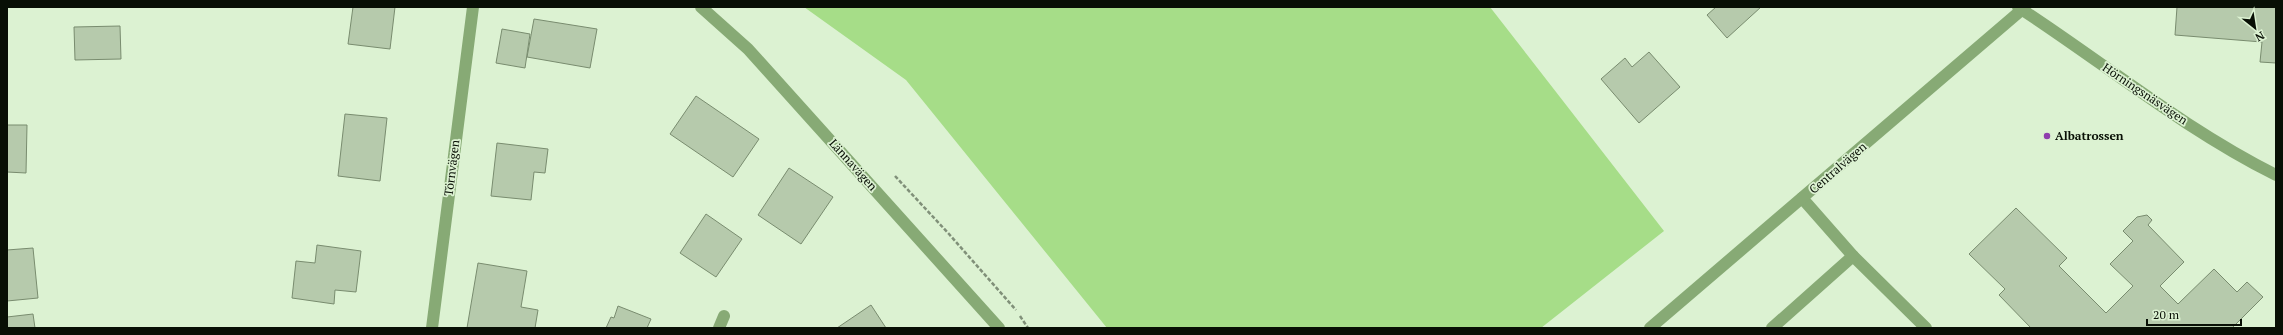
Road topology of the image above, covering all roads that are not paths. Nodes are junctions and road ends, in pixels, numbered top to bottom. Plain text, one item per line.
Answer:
1 (473, 7) edge
2 (701, 7) edge
3 (2022, 8) edge
4 (2276, 175) edge
5 (1802, 198) junction
6 (1853, 256) junction
7 (724, 316) dead end
8 (432, 328) edge
9 (720, 328) edge
10 (999, 328) edge
11 (1650, 328) edge
12 (1772, 328) edge
13 (1926, 328) edge

1 - 8 street, Törnvägen
2 - 10 street, Lännavägen
3 - 4 street, Hörningsnäsvägen
3 - 5 street, Centralvägen
5 - 6 street
5 - 11 street, Centralvägen
6 - 12 street
6 - 13 street
7 - 9 street

